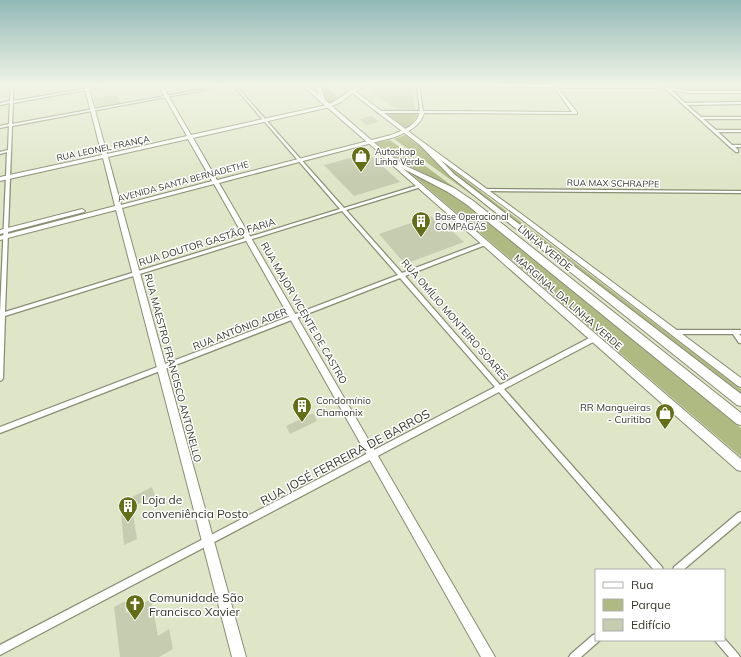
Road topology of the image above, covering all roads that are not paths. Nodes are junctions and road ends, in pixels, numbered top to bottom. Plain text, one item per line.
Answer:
1 (10, 116) edge
2 (64, 116) edge
3 (95, 116) edge
4 (178, 116) edge
5 (261, 116) edge
6 (285, 116) edge
7 (339, 116) edge
8 (384, 116) edge
9 (420, 116) edge
10 (697, 116) edge
11 (700, 118) junction
12 (741, 118) edge
13 (265, 120) junction
14 (10, 126) junction
15 (0, 127) edge
16 (405, 131) junction
17 (715, 131) junction
18 (741, 131) edge
19 (190, 137) junction
20 (370, 142) junction
21 (422, 144) junction
22 (731, 146) junction
23 (741, 146) edge
24 (9, 151) junction
25 (738, 151) dead end
26 (0, 153) edge
27 (383, 153) junction
28 (105, 155) junction
29 (300, 160) junction
30 (8, 177) junction
31 (0, 179) edge
32 (216, 182) junction
33 (420, 186) junction
34 (486, 190) junction
35 (741, 192) edge
36 (119, 204) junction
37 (343, 210) junction
38 (3, 234) edge
39 (249, 239) junction
40 (486, 244) junction
41 (2, 273) edge
42 (137, 274) junction
43 (401, 276) junction
44 (1, 316) edge
45 (294, 317) junction
46 (674, 332) junction
47 (738, 332) edge
48 (594, 338) junction
49 (741, 341) edge
50 (162, 368) junction
51 (0, 378) edge
52 (741, 383) edge
53 (500, 388) junction
54 (741, 401) edge
55 (741, 420) edge
56 (0, 430) edge
57 (372, 455) junction
58 (741, 466) edge
59 (741, 516) edge
60 (208, 541) junction
61 (658, 569) edge
62 (678, 569) edge
63 (595, 639) edge
64 (721, 641) edge
65 (0, 650) edge
66 (239, 657) edge
67 (488, 657) edge
68 (574, 657) edge
69 (735, 657) edge

1 - 14 street
2 - 14 street
3 - 28 main road, RUA MAESTRO FRANCISCO ANTONELLO
4 - 19 main road, RUA MAJOR VICENTE DE CASTRO
5 - 13 street, RUA OMÍLIO MONTEIRO SOARES
6 - 13 main road, RUA LEONEL FRANÇA
7 - 20 highway, LINHA VERDE
8 - 16 highway, LINHA VERDE
9 - 16 main road
10 - 11 street
11 - 12 street
11 - 17 street
13 - 19 main road, RUA LEONEL FRANÇA
13 - 29 street, RUA OMÍLIO MONTEIRO SOARES
14 - 15 street
14 - 24 street
16 - 20 main road, AVENIDA SANTA BERNADETHE
16 - 21 highway, LINHA VERDE
17 - 18 street
17 - 22 street
19 - 28 main road, RUA LEONEL FRANÇA
19 - 32 main road, RUA MAJOR VICENTE DE CASTRO
20 - 27 highway, LINHA VERDE
20 - 29 main road, AVENIDA SANTA BERNADETHE
21 - 34 main road
21 - 54 highway, LINHA VERDE
22 - 23 street
22 - 25 street
24 - 26 street
24 - 30 street
27 - 33 main road, MARGINAL DA LINHA VERDE
27 - 55 highway, LINHA VERDE
28 - 30 main road, RUA LEONEL FRANÇA
28 - 36 main road, RUA MAESTRO FRANCISCO ANTONELLO
29 - 32 main road, AVENIDA SANTA BERNADETHE
29 - 37 street, RUA OMÍLIO MONTEIRO SOARES
30 - 31 main road, RUA LEONEL FRANÇA
30 - 38 street
32 - 36 main road, AVENIDA SANTA BERNADETHE
32 - 39 main road, RUA MAJOR VICENTE DE CASTRO
33 - 37 street, RUA DOUTOR GASTÃO FARIA
33 - 40 main road, MARGINAL DA LINHA VERDE
34 - 35 street, RUA MAX SCHRAPPE
34 - 46 main road
36 - 38 main road, AVENIDA SANTA BERNADETHE
36 - 42 main road, RUA MAESTRO FRANCISCO ANTONELLO
37 - 39 street, RUA DOUTOR GASTÃO FARIA
37 - 43 street, RUA OMÍLIO MONTEIRO SOARES
38 - 41 street
39 - 42 street, RUA DOUTOR GASTÃO FARIA
39 - 45 main road, RUA MAJOR VICENTE DE CASTRO
40 - 43 street, RUA ANTÔNIO ADER
40 - 48 main road, MARGINAL DA LINHA VERDE
41 - 44 street
42 - 44 street, RUA DOUTOR GASTÃO FARIA
42 - 50 main road, RUA MAESTRO FRANCISCO ANTONELLO
43 - 45 street, RUA ANTÔNIO ADER
43 - 53 street, RUA OMÍLIO MONTEIRO SOARES
44 - 51 street
45 - 50 street, RUA ANTÔNIO ADER
45 - 57 main road, RUA MAJOR VICENTE DE CASTRO
46 - 47 street
46 - 52 main road
47 - 49 street
48 - 53 street, RUA JOSÉ FERREIRA DE BARROS
48 - 58 main road, MARGINAL DA LINHA VERDE
50 - 56 street, RUA ANTÔNIO ADER
50 - 60 main road, RUA MAESTRO FRANCISCO ANTONELLO
53 - 57 street, RUA JOSÉ FERREIRA DE BARROS
53 - 61 street, RUA OMÍLIO MONTEIRO SOARES
57 - 60 street, RUA JOSÉ FERREIRA DE BARROS
57 - 67 main road, RUA MAJOR VICENTE DE CASTRO
59 - 62 street
60 - 65 street, RUA JOSÉ FERREIRA DE BARROS
60 - 66 main road, RUA MAESTRO FRANCISCO ANTONELLO
63 - 68 street
64 - 69 street

